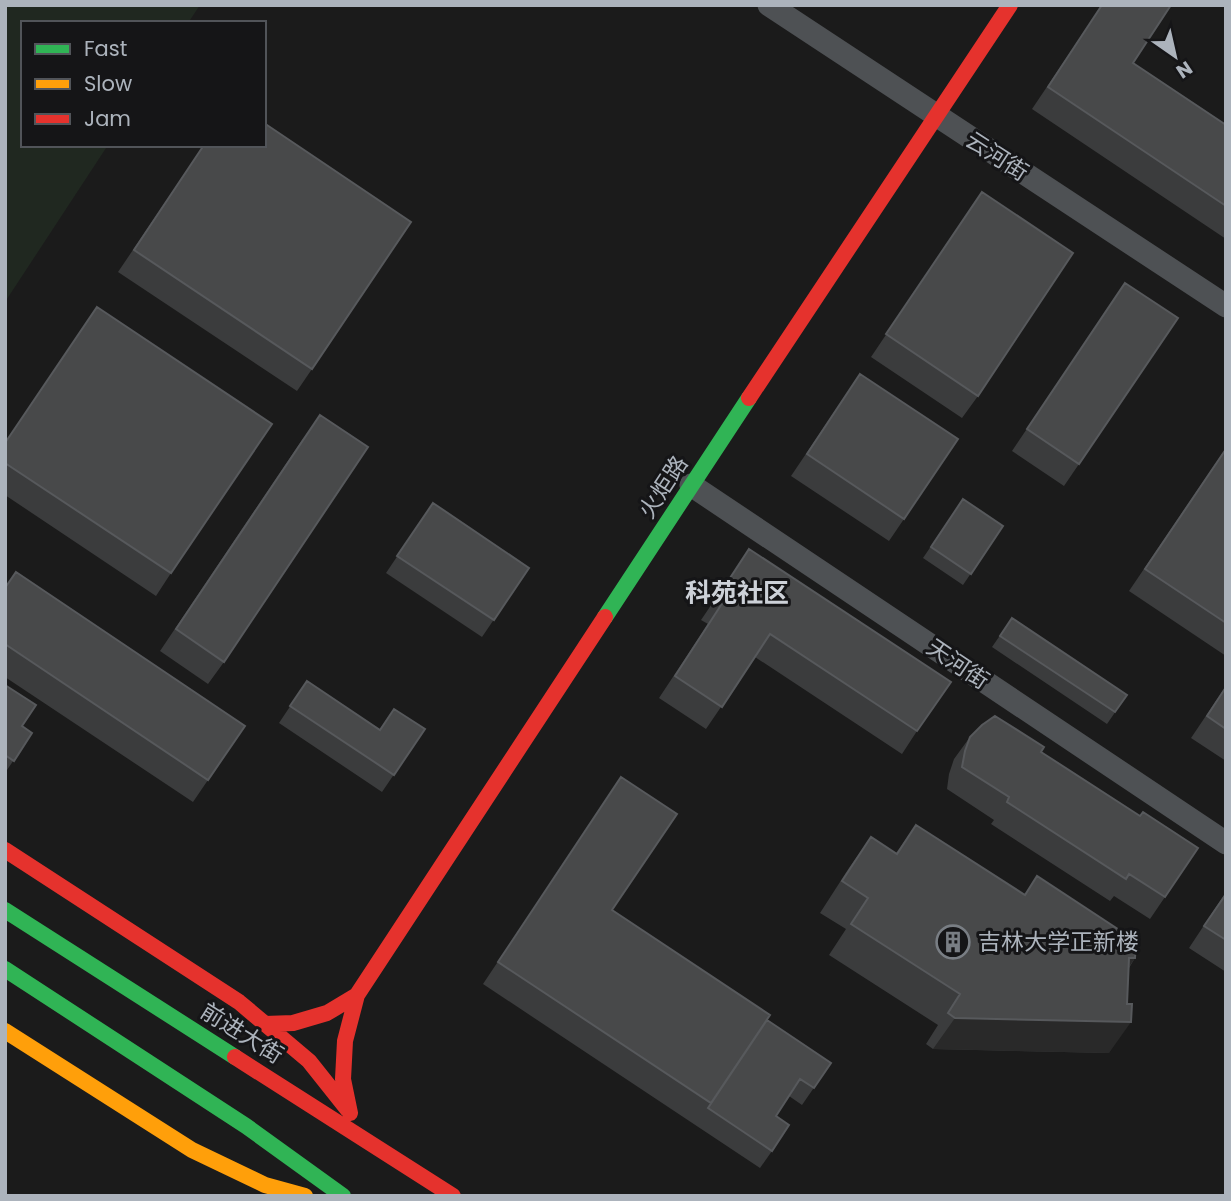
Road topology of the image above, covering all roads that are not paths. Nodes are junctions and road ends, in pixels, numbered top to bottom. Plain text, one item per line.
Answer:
1 (769, 5) edge
2 (1010, 5) edge
3 (937, 116) junction
4 (1226, 306) edge
5 (691, 485) junction
6 (1226, 844) edge
7 (5, 850) edge
8 (5, 910) edge
9 (5, 969) edge
10 (357, 995) junction
11 (265, 1024) junction
12 (5, 1031) edge
13 (350, 1113) junction
14 (377, 1147) junction
15 (305, 1196) edge
16 (344, 1196) edge
17 (453, 1196) edge

1 - 3 street, 云河街
2 - 3 main road, 火炬路
3 - 4 street, 云河街
3 - 5 main road, 火炬路
5 - 6 street, 天河街
5 - 10 main road, 火炬路
7 - 11 main road
8 - 14 main road, 前进大街
9 - 16 main road
10 - 11 main road
10 - 13 main road
11 - 13 main road
12 - 15 main road
13 - 14 main road
14 - 17 main road, 前进大街

